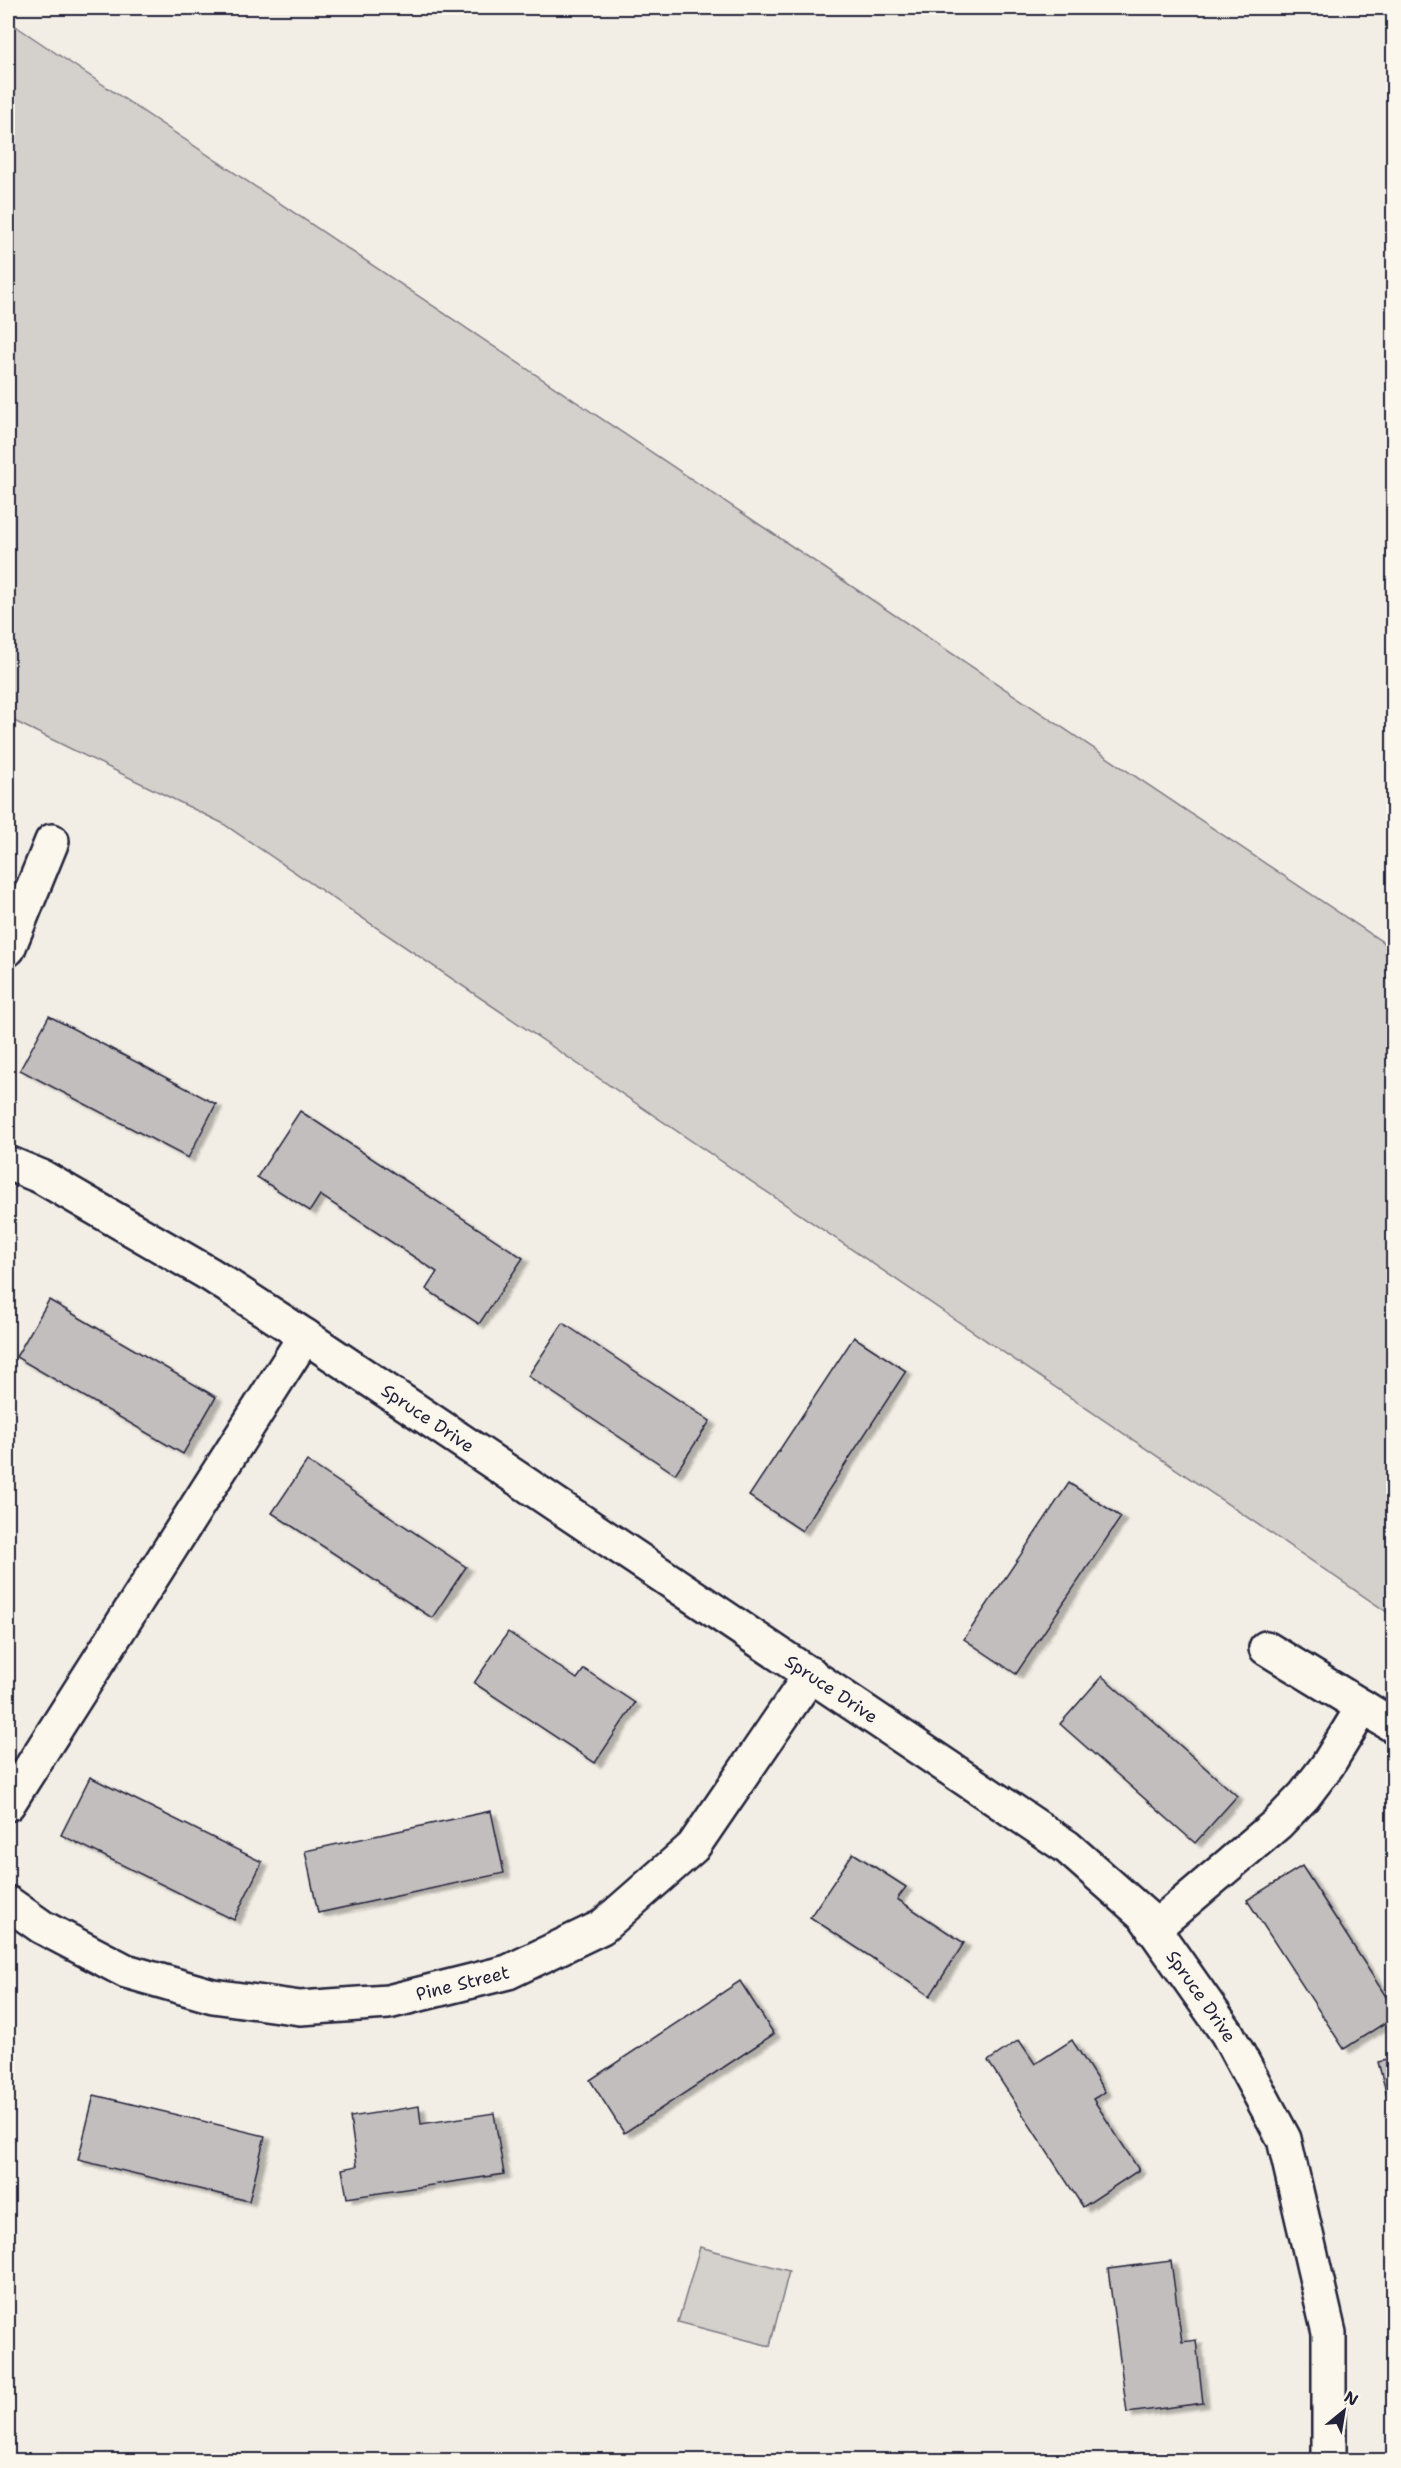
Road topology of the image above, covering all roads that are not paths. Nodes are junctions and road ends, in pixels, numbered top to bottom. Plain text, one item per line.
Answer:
1 (52, 842) dead end
2 (8, 949) edge
3 (8, 1163) edge
4 (305, 1336) junction
5 (1266, 1648) dead end
6 (811, 1674) junction
7 (1363, 1707) junction
8 (1394, 1726) edge
9 (8, 1804) edge
10 (8, 1903) edge
11 (1153, 1929) junction
12 (1329, 2460) edge

1 - 2 street
3 - 4 street, Spruce Drive
4 - 6 street, Spruce Drive
4 - 9 street
5 - 7 street
6 - 10 street, Pine Street
6 - 11 street, Spruce Drive
7 - 8 street
7 - 11 street
11 - 12 street, Spruce Drive

